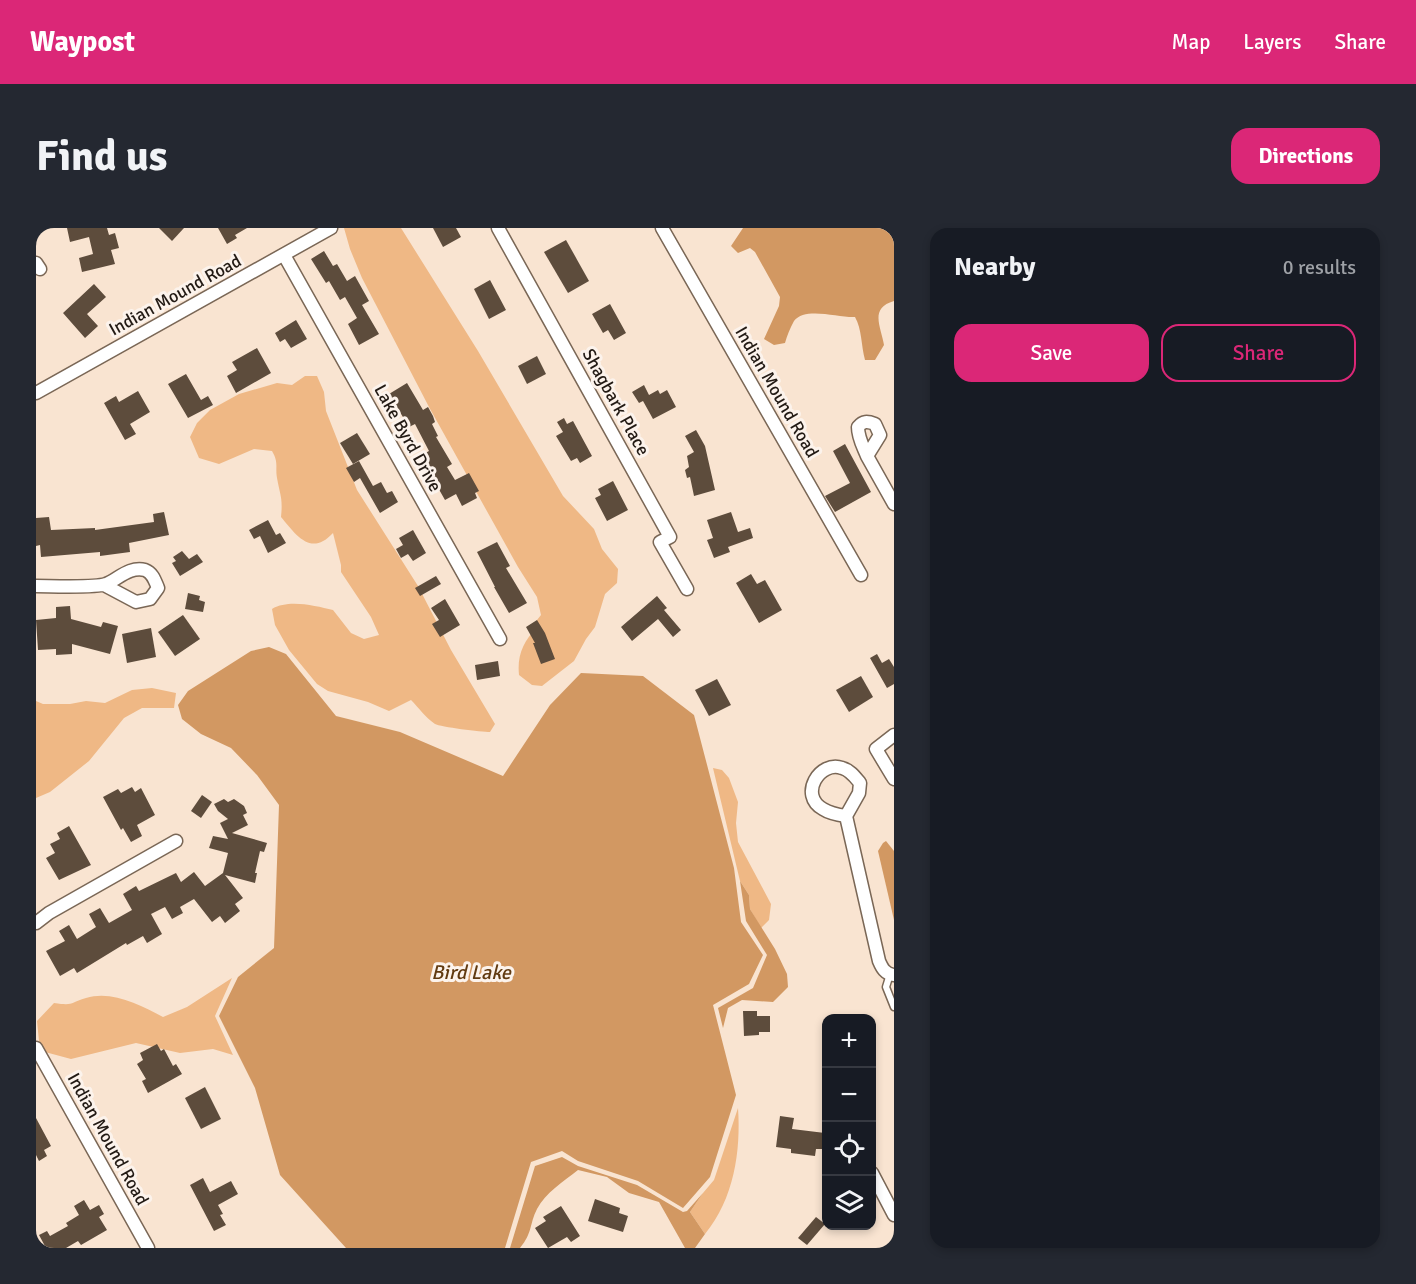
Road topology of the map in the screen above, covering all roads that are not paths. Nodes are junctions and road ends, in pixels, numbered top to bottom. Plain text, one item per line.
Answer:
1 (331, 228) edge
2 (498, 228) edge
3 (662, 228) edge
4 (284, 255) junction
5 (36, 393) edge
6 (867, 456) dead end
7 (894, 504) edge
8 (861, 575) dead end
9 (104, 585) dead end
10 (36, 586) edge
11 (687, 589) dead end
12 (500, 639) dead end
13 (894, 735) edge
14 (894, 779) edge
15 (846, 816) junction
16 (176, 841) dead end
17 (36, 923) edge
18 (892, 974) edge
19 (894, 1007) edge
20 (36, 1048) edge
21 (874, 1176) edge
22 (894, 1215) edge
23 (148, 1248) edge

1 - 4 street, Indian Mound Road
2 - 11 street, Shagbark Place
3 - 8 street, Indian Mound Road
4 - 5 street, Indian Mound Road
4 - 12 street, Lake Byrd Drive
6 - 7 street
9 - 10 street
13 - 14 street
15 - 15 street
15 - 18 street
16 - 17 street
18 - 19 lane
20 - 23 street, Indian Mound Road
21 - 22 street

